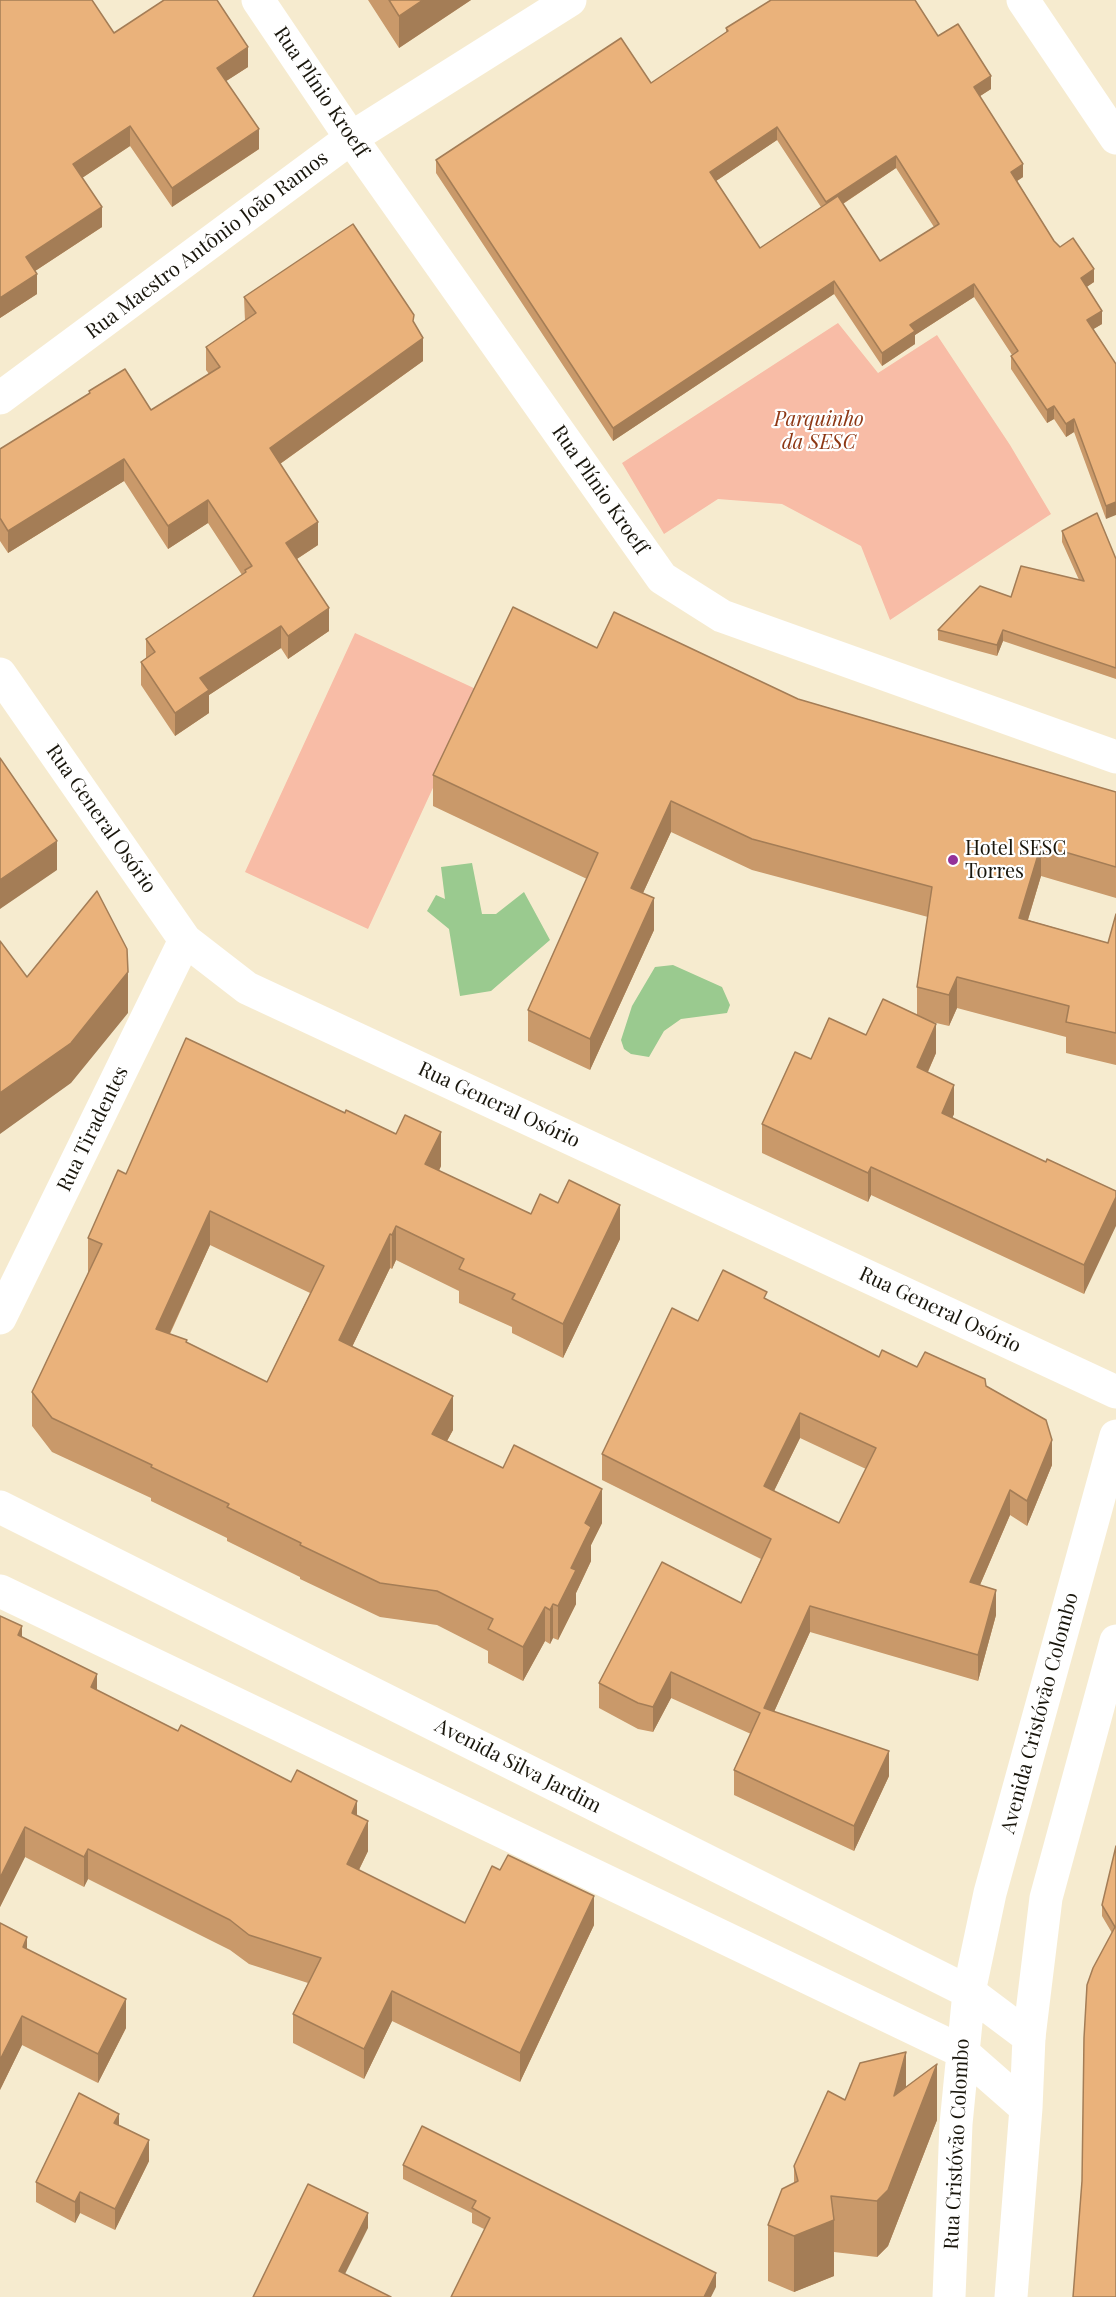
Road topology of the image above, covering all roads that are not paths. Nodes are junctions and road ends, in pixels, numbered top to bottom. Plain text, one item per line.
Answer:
1 (258, 0) edge
2 (570, 0) edge
3 (1023, 0) edge
4 (351, 138) junction
5 (1116, 138) edge
6 (0, 398) edge
7 (0, 674) edge
8 (1116, 757) edge
9 (185, 940) junction
10 (0, 1318) edge
11 (1116, 1392) edge
12 (1116, 1436) edge
13 (0, 1508) edge
14 (0, 1591) edge
15 (1116, 1641) edge
16 (969, 1992) junction
17 (1029, 2037) junction
18 (961, 2051) junction
19 (1026, 2108) junction
20 (949, 2297) edge
21 (1011, 2297) edge

1 - 4 street, Rua Plínio Kroeff
2 - 4 street, Rua Maestro Antônio João Ramos
3 - 5 street
4 - 6 street, Rua Maestro Antônio João Ramos
4 - 8 street, Rua Plínio Kroeff
7 - 9 street, Rua General Osório
9 - 10 street, Rua Tiradentes
9 - 11 street, Rua General Osório
12 - 16 street, Avenida Cristóvão Colombo
13 - 16 street, Avenida Silva Jardim
14 - 18 street
15 - 17 street
16 - 17 street, Avenida Silva Jardim
16 - 18 street, Rua Cristóvão Colombo
17 - 19 street
18 - 19 street
18 - 20 street, Rua Cristóvão Colombo
19 - 21 street

